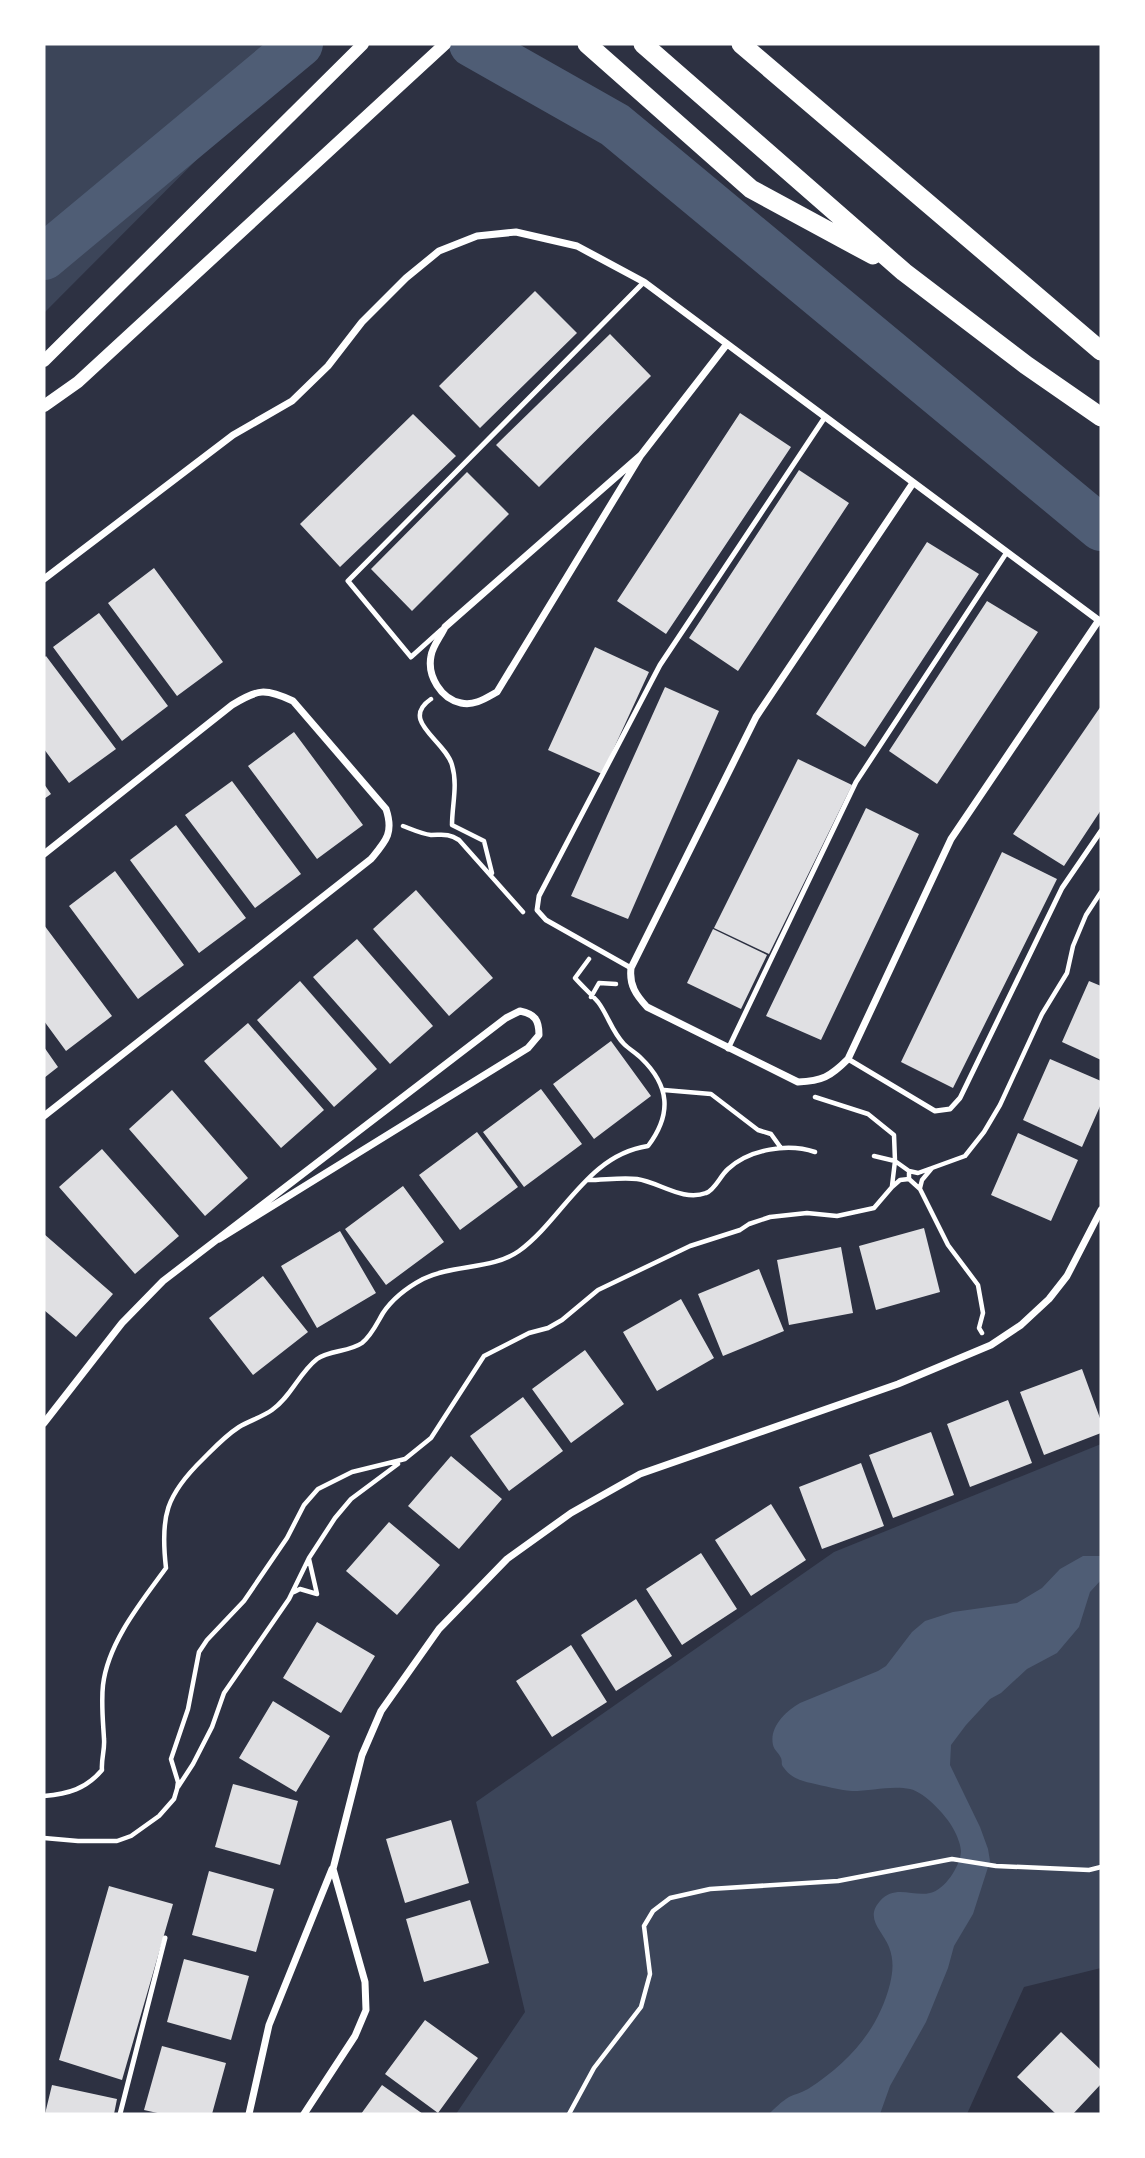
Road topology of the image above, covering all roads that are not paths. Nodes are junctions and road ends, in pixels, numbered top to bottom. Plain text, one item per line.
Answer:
1 (363, 44) edge
2 (445, 44) edge
3 (587, 44) edge
4 (643, 44) edge
5 (741, 44) edge
6 (904, 272) junction
7 (645, 282) junction
8 (727, 344) junction
9 (1101, 351) edge
10 (44, 361) edge
11 (44, 406) edge
12 (825, 417) junction
13 (1101, 417) edge
14 (641, 455) junction
15 (913, 482) junction
16 (1007, 552) junction
17 (44, 579) edge
18 (1100, 621) edge
19 (445, 626) junction
20 (1101, 831) edge
21 (44, 854) edge
22 (631, 968) junction
23 (727, 1049) junction
24 (848, 1059) junction
25 (44, 1116) edge
26 (1101, 1210) edge
27 (219, 1239) junction
28 (44, 1423) edge
29 (333, 1869) junction
30 (165, 1938) dead end
31 (120, 2114) edge
32 (249, 2114) edge
33 (304, 2114) edge

1 - 10 street
2 - 11 street
3 - 6 highway
4 - 6 highway
5 - 9 highway
6 - 13 highway
7 - 8 street
7 - 17 street
7 - 19 lane
8 - 12 street
8 - 14 street
12 - 15 street
12 - 22 lane
14 - 19 street
14 - 19 street
15 - 16 street
15 - 22 street
16 - 18 street
16 - 23 lane
18 - 24 street
20 - 24 lane
21 - 25 street
22 - 23 street
23 - 24 street
26 - 29 street
27 - 27 street
27 - 28 street
29 - 32 street
29 - 33 street
30 - 31 lane

